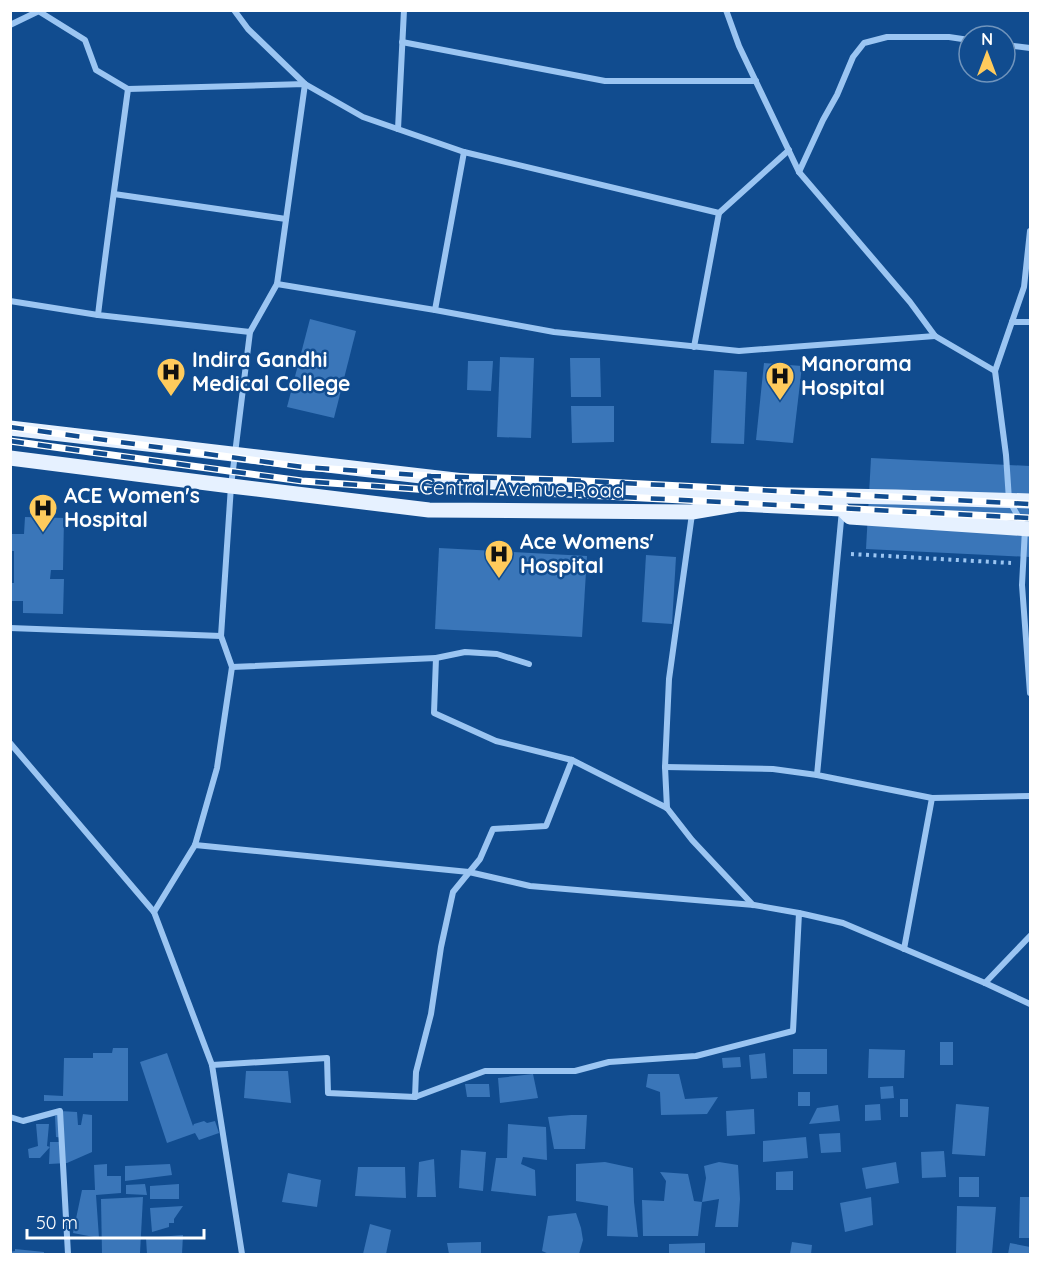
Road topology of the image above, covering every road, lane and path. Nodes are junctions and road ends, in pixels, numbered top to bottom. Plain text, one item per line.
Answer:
1 (234, 10) edge
2 (404, 10) edge
3 (726, 10) edge
4 (41, 11) edge
5 (10, 25) edge
6 (957, 38) edge
7 (402, 42) junction
8 (756, 81) junction
9 (305, 84) junction
10 (128, 89) junction
11 (398, 129) junction
12 (789, 150) junction
13 (464, 152) junction
14 (799, 172) junction
15 (114, 194) junction
16 (719, 213) junction
17 (286, 219) junction
18 (1030, 231) edge
19 (278, 284) junction
20 (10, 301) edge
21 (435, 310) junction
22 (98, 315) junction
23 (1012, 322) junction
24 (1030, 322) edge
25 (250, 332) junction
26 (935, 336) junction
27 (694, 346) junction
28 (995, 371) junction
29 (10, 428) edge
30 (234, 454) junction
31 (10, 458) edge
32 (231, 486) junction
33 (1009, 500) junction
34 (1030, 501) edge
35 (692, 512) junction
36 (846, 513) junction
37 (1028, 529) edge
38 (1024, 564) junction
39 (10, 628) edge
40 (221, 636) junction
41 (436, 658) junction
42 (529, 664) dead end
43 (232, 667) junction
44 (1030, 679) edge
45 (1030, 693) edge
46 (10, 744) edge
47 (572, 760) junction
48 (665, 767) junction
49 (817, 775) junction
50 (1030, 796) edge
51 (932, 798) junction
52 (667, 808) junction
53 (195, 845) junction
54 (470, 872) junction
55 (754, 905) junction
56 (154, 912) junction
57 (799, 913) junction
58 (1030, 936) edge
59 (904, 949) junction
60 (985, 983) junction
61 (1030, 1004) edge
62 (212, 1065) junction
63 (415, 1097) junction
64 (10, 1117) edge
65 (68, 1254) edge
66 (242, 1254) edge

1 - 9 street
2 - 7 street
3 - 8 street
4 - 5 street
4 - 10 street
6 - 14 street
7 - 8 street
7 - 11 street
8 - 12 street
9 - 10 street
9 - 11 street
9 - 17 street
10 - 15 street
11 - 13 street
12 - 14 street
12 - 16 street
13 - 16 street
13 - 21 street
14 - 26 street
15 - 17 street
15 - 22 street
16 - 27 street
17 - 19 street
18 - 23 street
19 - 21 street
19 - 25 street
20 - 22 street
21 - 27 street
22 - 25 street
23 - 24 street
23 - 28 street
25 - 30 street
26 - 27 street
26 - 28 street
28 - 33 street
29 - 30 main road
30 - 32 street
30 - 33 main road
31 - 32 main road, Central Avenue Road
32 - 35 main road, Central Avenue Road
32 - 40 street
33 - 34 main road
33 - 37 street
35 - 36 main road, Central Avenue Road
35 - 48 street
36 - 37 main road, Central Avenue Road
36 - 38 path
36 - 49 street
37 - 38 street
38 - 44 street
39 - 40 street
40 - 43 street
41 - 42 street
41 - 43 street
41 - 47 street
43 - 53 street
44 - 45 street
46 - 56 street
47 - 52 street
47 - 54 street
48 - 49 street
48 - 52 street
49 - 51 street
50 - 51 street
51 - 59 street
52 - 55 street
53 - 54 street
53 - 56 street
54 - 55 street
54 - 63 street
55 - 57 street
56 - 62 street
57 - 59 street
57 - 63 street
58 - 60 street
59 - 60 street
60 - 61 street
62 - 63 street
62 - 66 street
64 - 65 street

